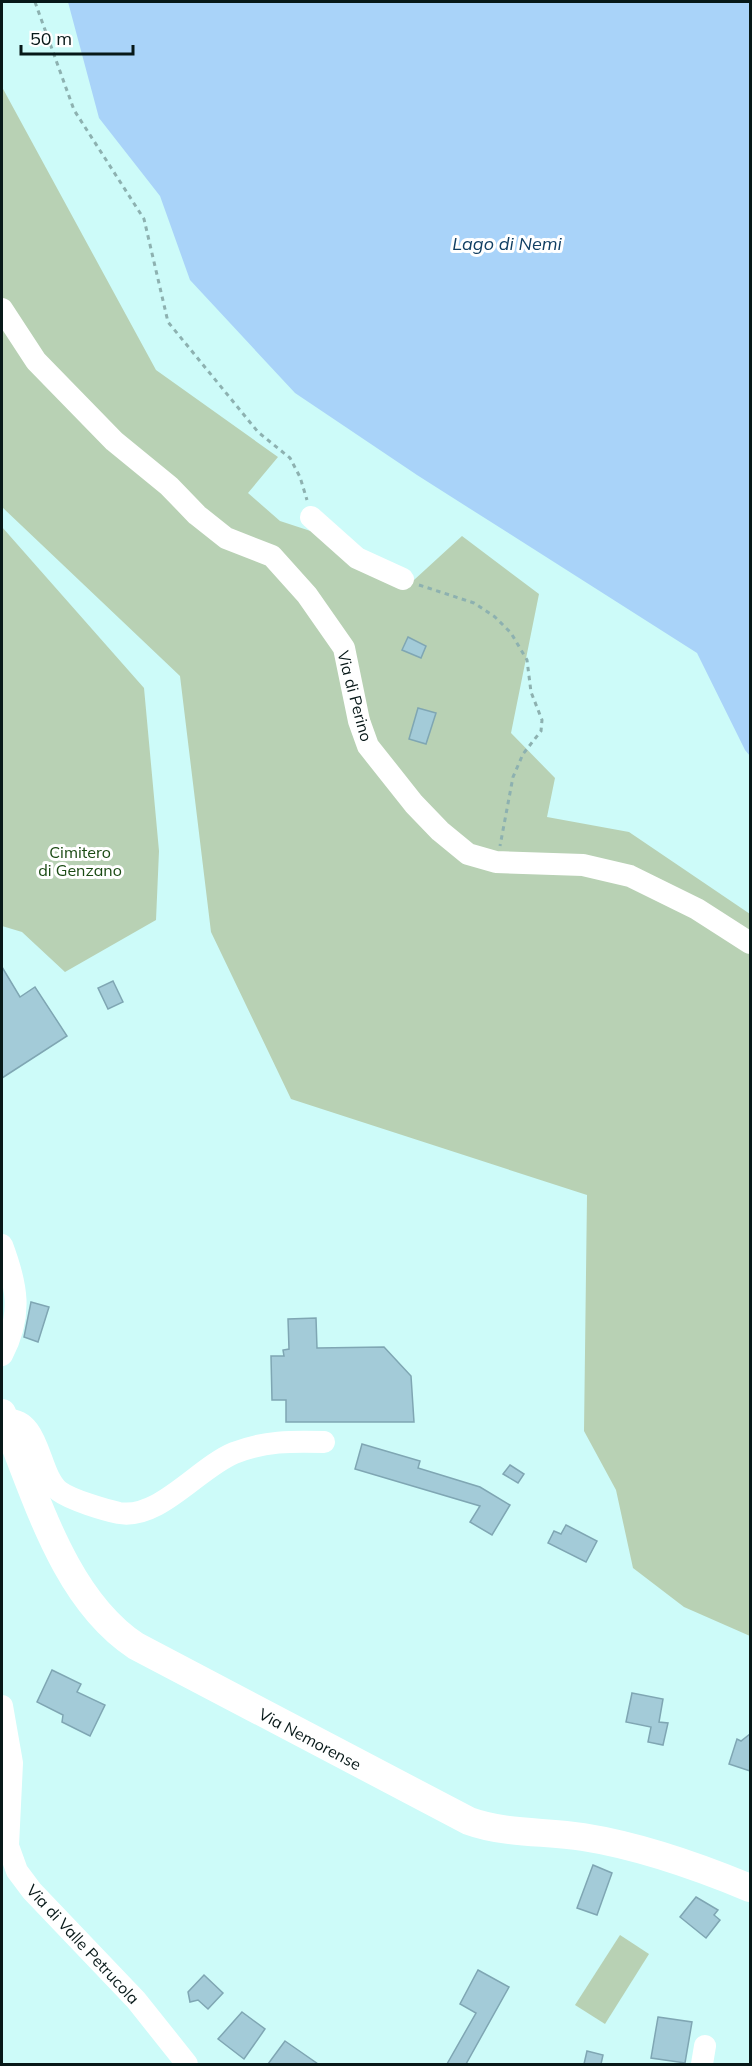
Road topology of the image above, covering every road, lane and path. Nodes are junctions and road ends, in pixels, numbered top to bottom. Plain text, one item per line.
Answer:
1 (35, 2) edge
2 (2, 309) edge
3 (311, 517) joint
4 (403, 579) joint
5 (496, 862) junction
6 (750, 943) edge
7 (2, 1245) edge
8 (2, 1355) edge
9 (3, 1416) edge
10 (324, 1442) dead end
11 (2, 1706) edge
12 (750, 1888) edge
13 (187, 2064) edge

1 - 3 path
2 - 5 street, Via di Perino
3 - 4 street
4 - 5 path
5 - 6 street, Via di Perino
7 - 8 street
9 - 10 street
9 - 12 main road, Via Nemorense
11 - 13 street, Via di Valle Petrucola

